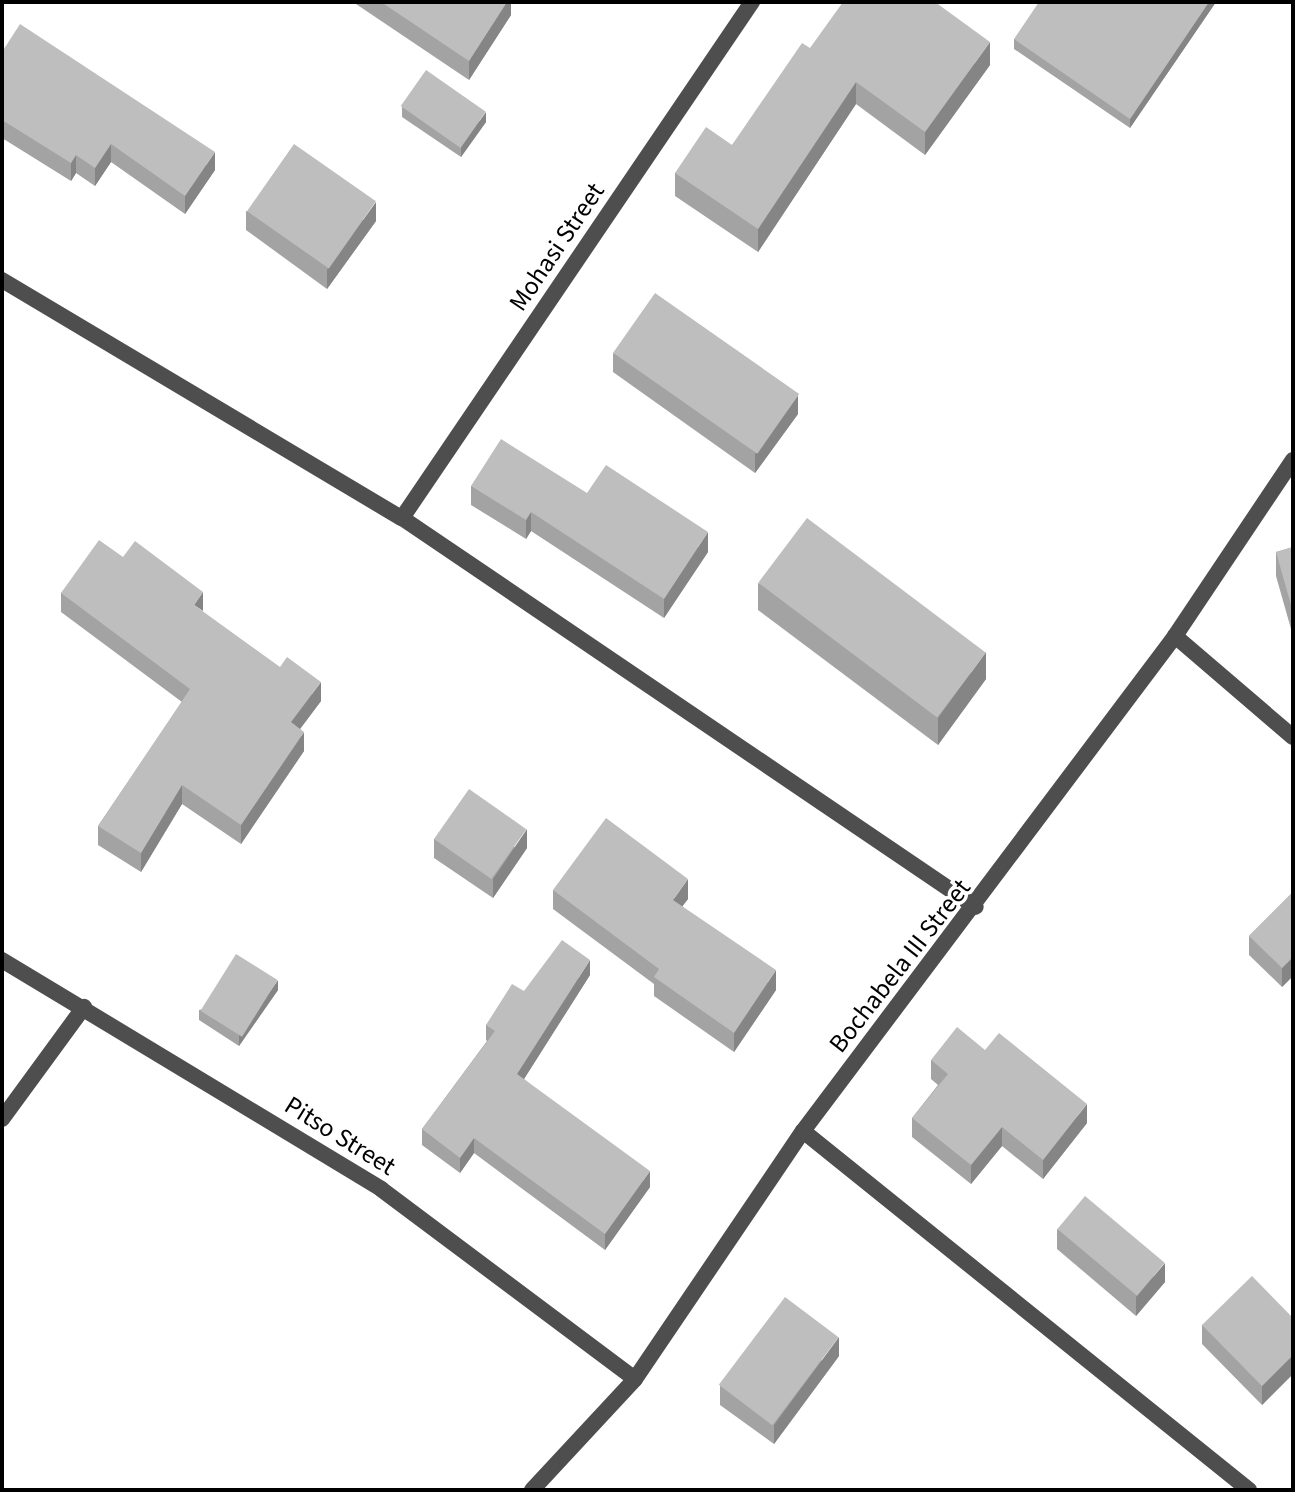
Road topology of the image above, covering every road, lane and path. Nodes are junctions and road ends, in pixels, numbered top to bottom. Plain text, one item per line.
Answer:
1 (752, 2) edge
2 (2, 280) edge
3 (1293, 460) edge
4 (402, 518) junction
5 (1175, 636) junction
6 (1293, 737) edge
7 (976, 907) junction
8 (2, 960) edge
9 (84, 1007) junction
10 (2, 1119) edge
11 (803, 1131) junction
12 (635, 1379) junction
13 (532, 1490) edge
14 (1249, 1490) edge

1 - 4 street, Mohasi Street
2 - 4 street
3 - 5 street, Bochabela III Street
4 - 7 street
5 - 6 street
5 - 7 street, Bochabela III Street
7 - 11 street, Bochabela III Street
8 - 9 street, Pitso Street
9 - 10 street
9 - 12 street, Pitso Street
11 - 12 street, Bochabela III Street
11 - 14 street
12 - 13 street, Bochabela III Street

